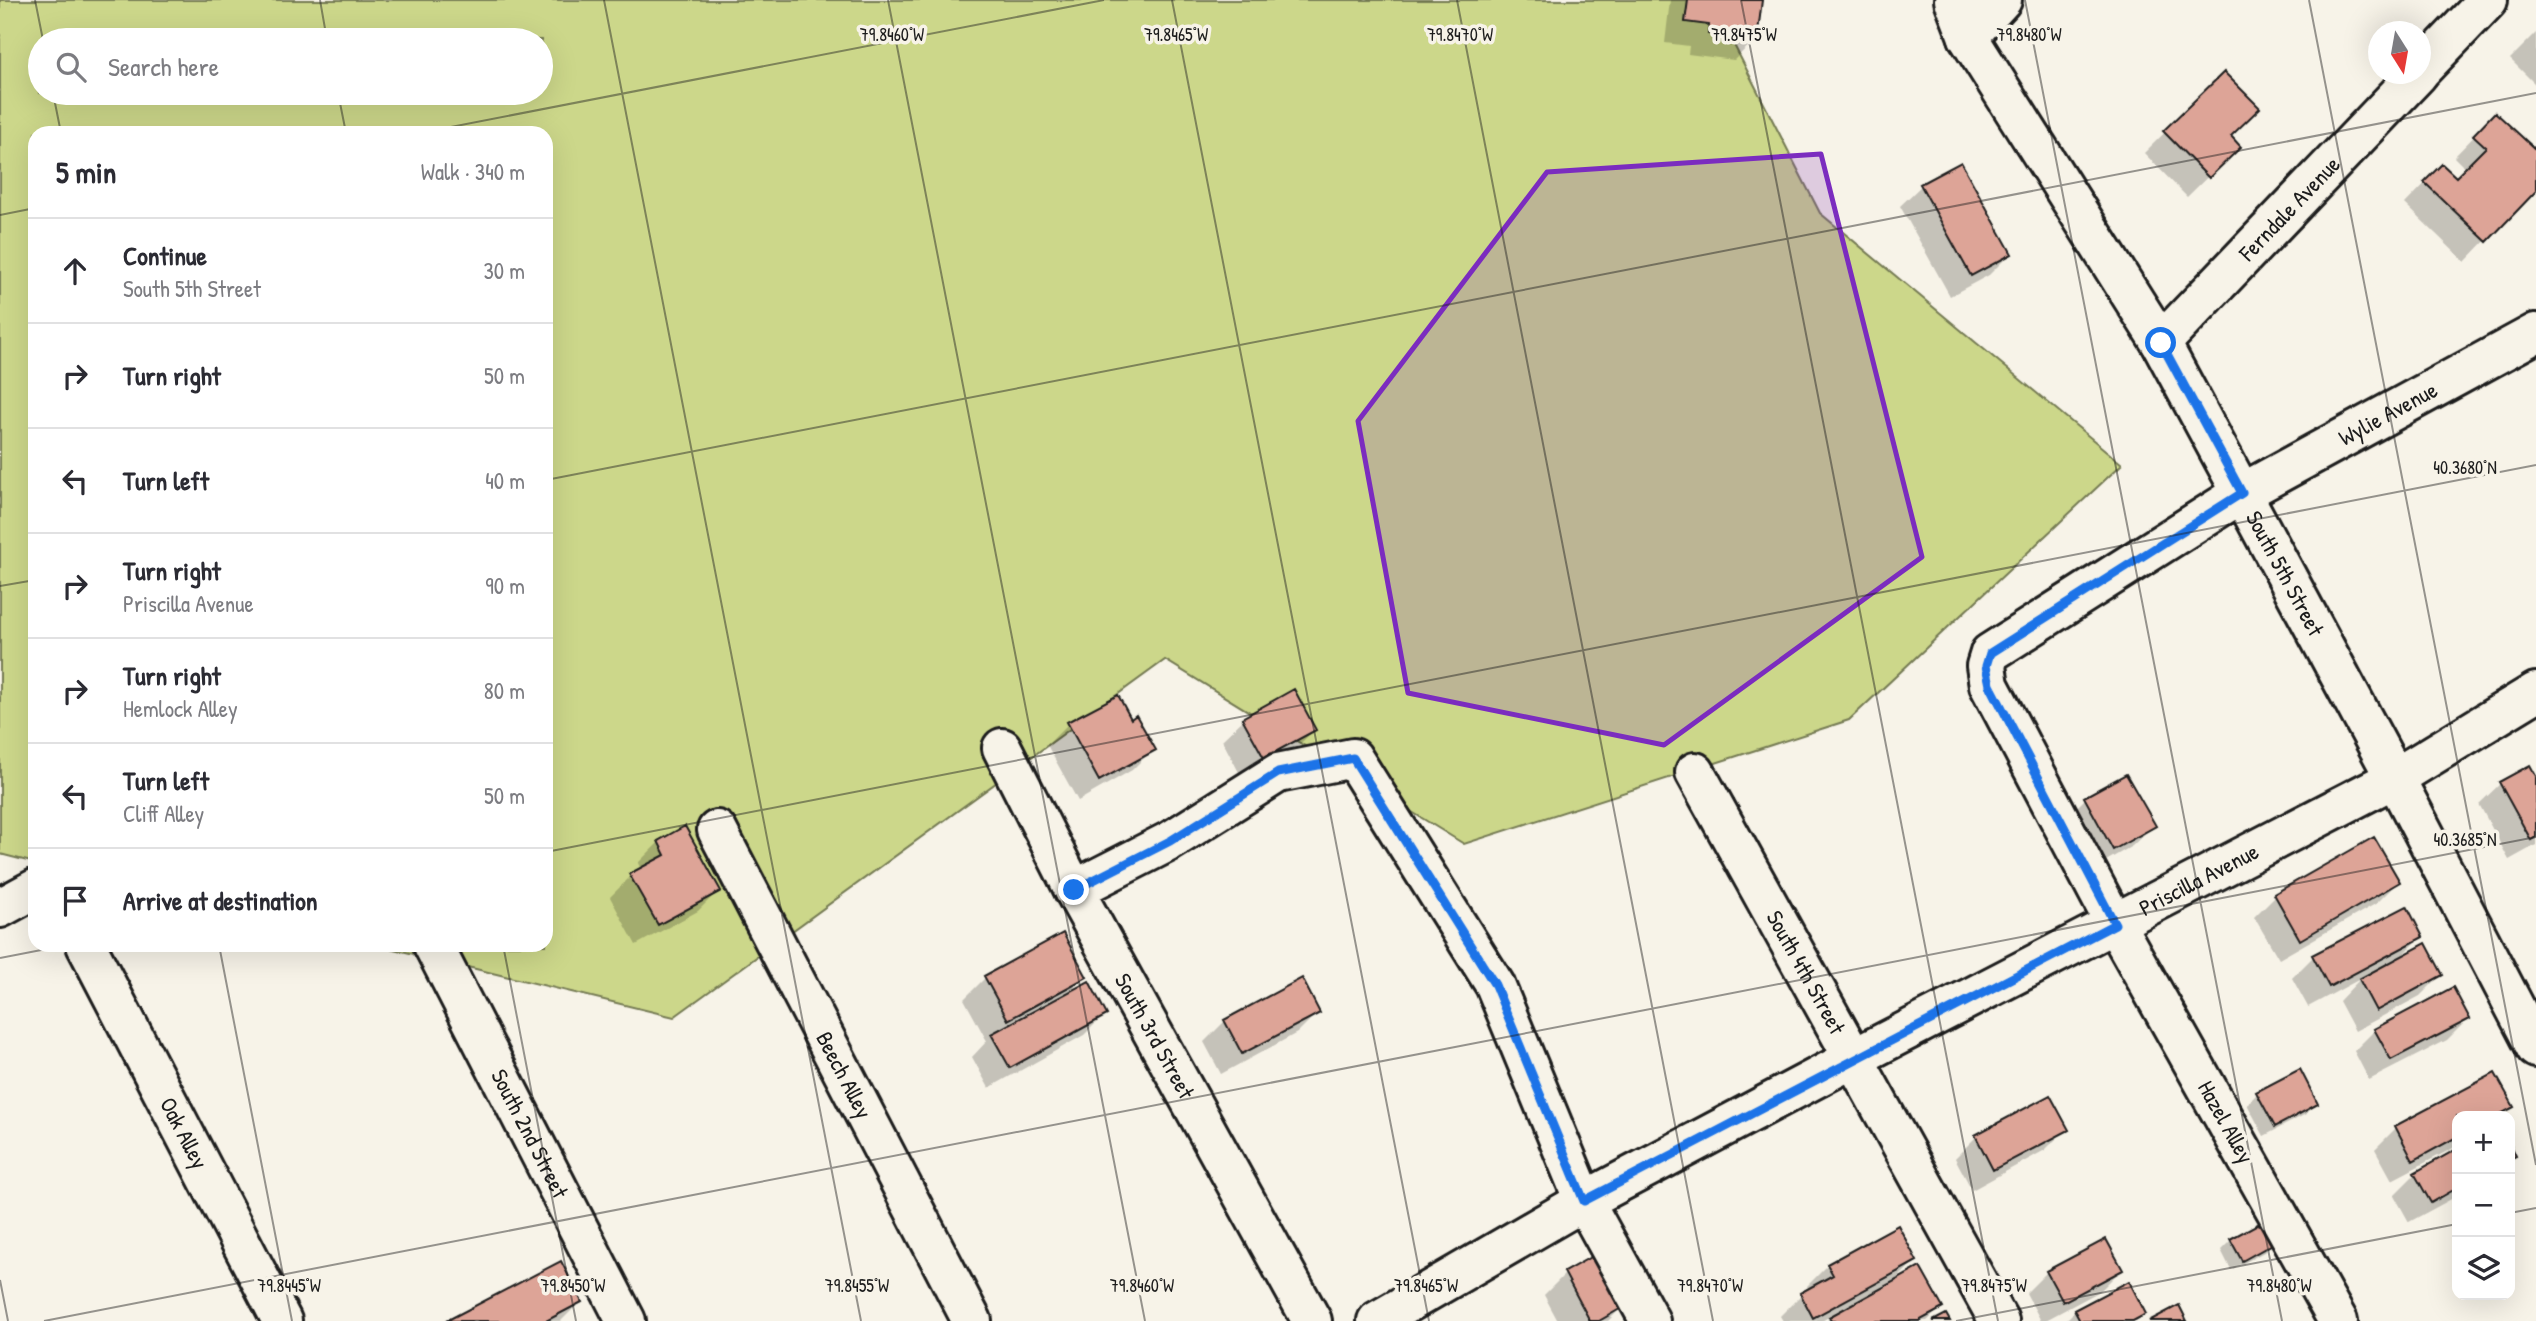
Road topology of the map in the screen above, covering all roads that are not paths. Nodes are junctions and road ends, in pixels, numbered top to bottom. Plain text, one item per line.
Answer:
1 (1954, 0) edge
2 (2002, 0) edge
3 (2488, 0) edge
4 (1968, 37) junction
5 (2431, 59) edge
6 (2408, 84) edge
7 (2536, 333) edge
8 (2161, 343) junction
9 (2242, 493) junction
10 (2536, 692) edge
11 (1002, 748) dead end
12 (1695, 772) dead end
13 (2395, 778) junction
14 (717, 830) dead end
15 (1074, 890) junction
16 (28, 893) edge
17 (0, 908) edge
18 (2115, 924) junction
19 (90, 952) edge
20 (437, 952) edge
21 (2536, 1048) edge
22 (1852, 1059) junction
23 (1584, 1201) junction
24 (282, 1321) edge
25 (626, 1321) edge
26 (972, 1321) edge
27 (1312, 1321) edge
28 (1377, 1321) edge
29 (1650, 1321) edge
30 (1999, 1321) edge
31 (2337, 1321) edge

1 - 4 street, South 5th Street
2 - 4 street
3 - 5 street, Ferndale Avenue
4 - 8 street, South 5th Street
6 - 8 street, Ferndale Avenue
7 - 9 street, Wylie Avenue
8 - 9 street, South 5th Street
9 - 13 street, South 5th Street
9 - 18 street, Wylie Avenue
10 - 13 street, Priscilla Avenue
11 - 15 street, South 3rd Street
12 - 22 street, South 4th Street
13 - 18 street, Priscilla Avenue
13 - 21 street, South 5th Street
14 - 26 street, Beech Alley
15 - 23 street
15 - 27 street, South 3rd Street
16 - 17 street
18 - 22 street, Priscilla Avenue
18 - 31 street, Hazel Alley
19 - 24 street, Oak Alley
20 - 25 street, South 2nd Street
22 - 23 street, Priscilla Avenue
22 - 30 street, South 4th Street
23 - 28 street, Priscilla Avenue
23 - 29 street

